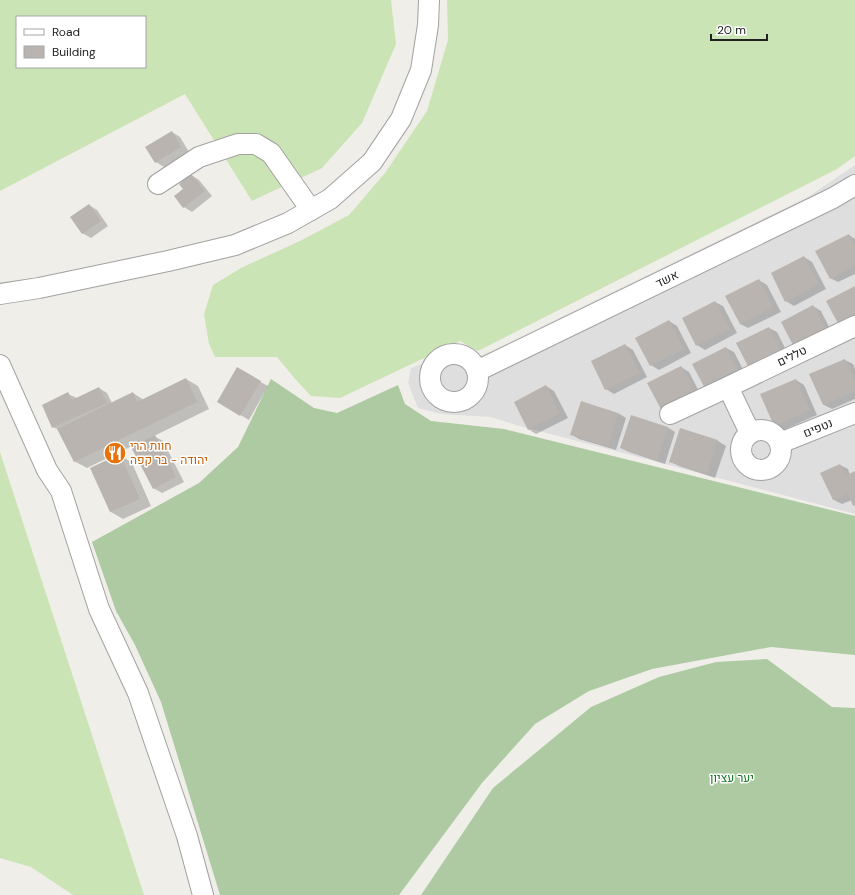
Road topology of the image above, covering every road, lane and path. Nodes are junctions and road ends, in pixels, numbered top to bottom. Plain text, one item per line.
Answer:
1 (429, 0) edge
2 (158, 184) dead end
3 (855, 185) edge
4 (311, 210) junction
5 (0, 294) edge
6 (855, 326) edge
7 (0, 365) edge
8 (477, 371) dead end
9 (728, 387) junction
10 (855, 413) edge
11 (670, 414) dead end
12 (750, 433) junction
13 (780, 443) junction
14 (203, 895) edge

1 - 4 street
2 - 4 street
3 - 8 street, אשד
4 - 5 street
6 - 9 street, טללים
7 - 14 street
9 - 11 street, טללים
9 - 12 street
10 - 13 street, נטפים
12 - 13 street
12 - 13 street

